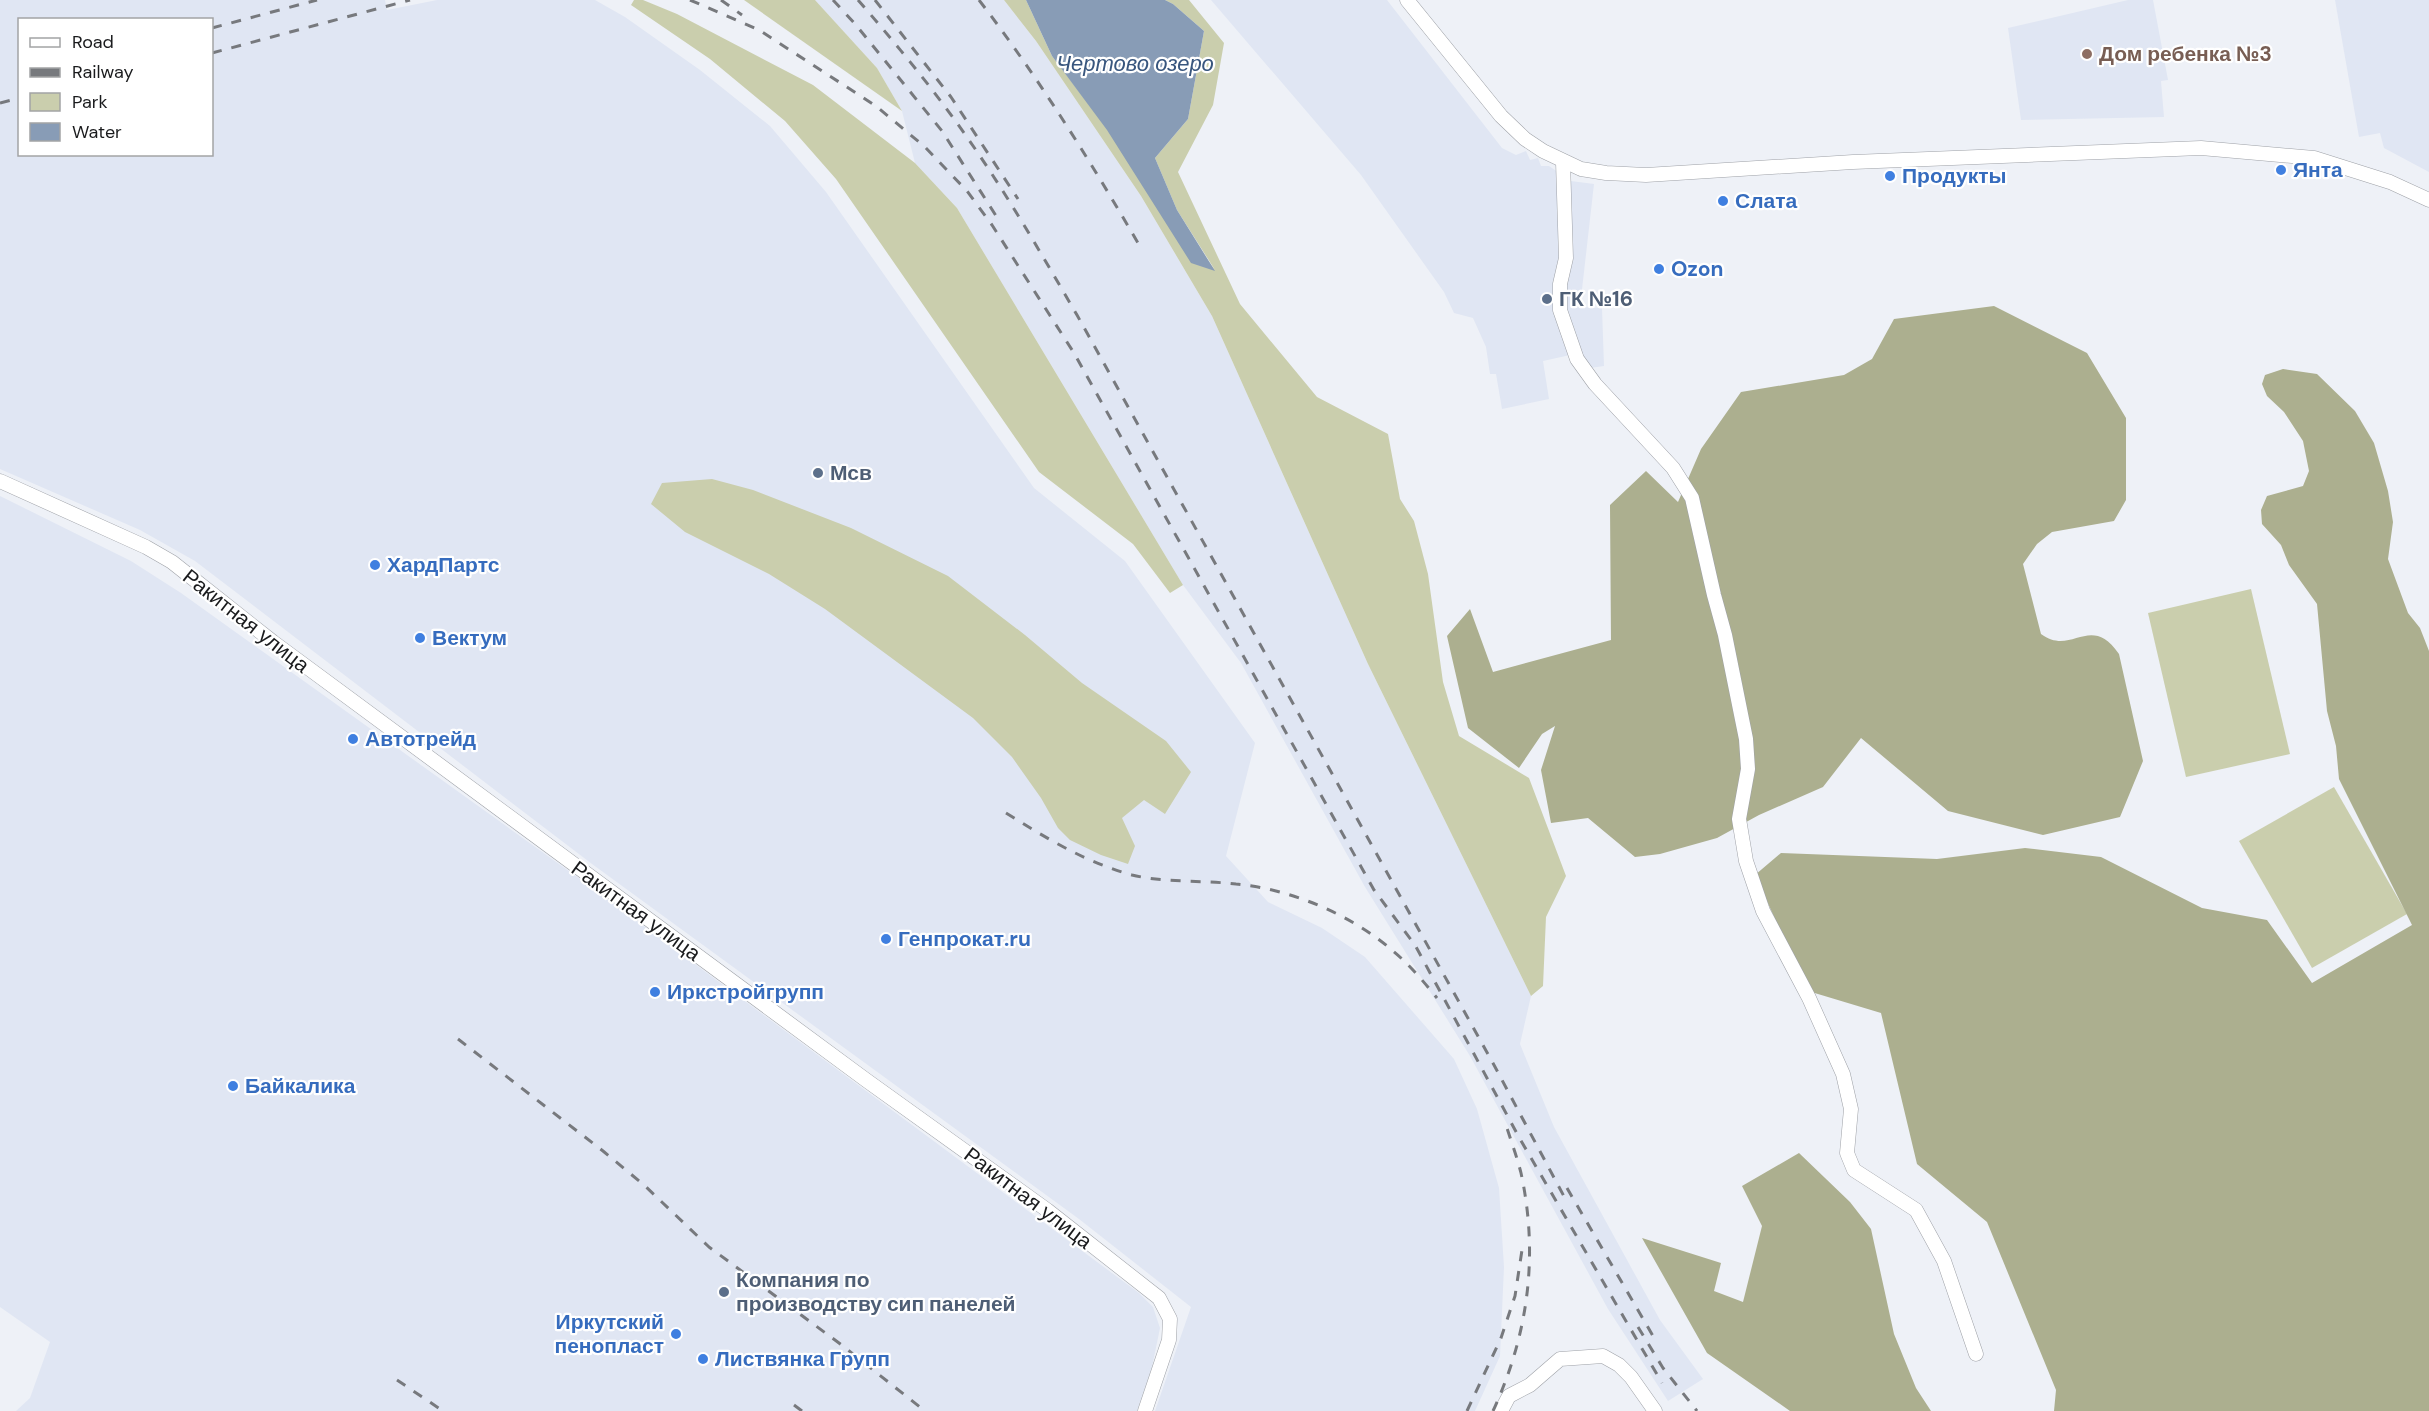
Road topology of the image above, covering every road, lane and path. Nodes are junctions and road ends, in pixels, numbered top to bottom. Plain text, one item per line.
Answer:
1 (1407, 0) edge
2 (1563, 162) junction
3 (2429, 200) edge
4 (0, 481) edge
5 (1976, 1354) dead end
6 (1145, 1411) edge
7 (1501, 1411) edge
8 (1656, 1411) edge

1 - 2 street
2 - 3 street
2 - 5 street
4 - 6 street, Ракитная улица
7 - 8 street

